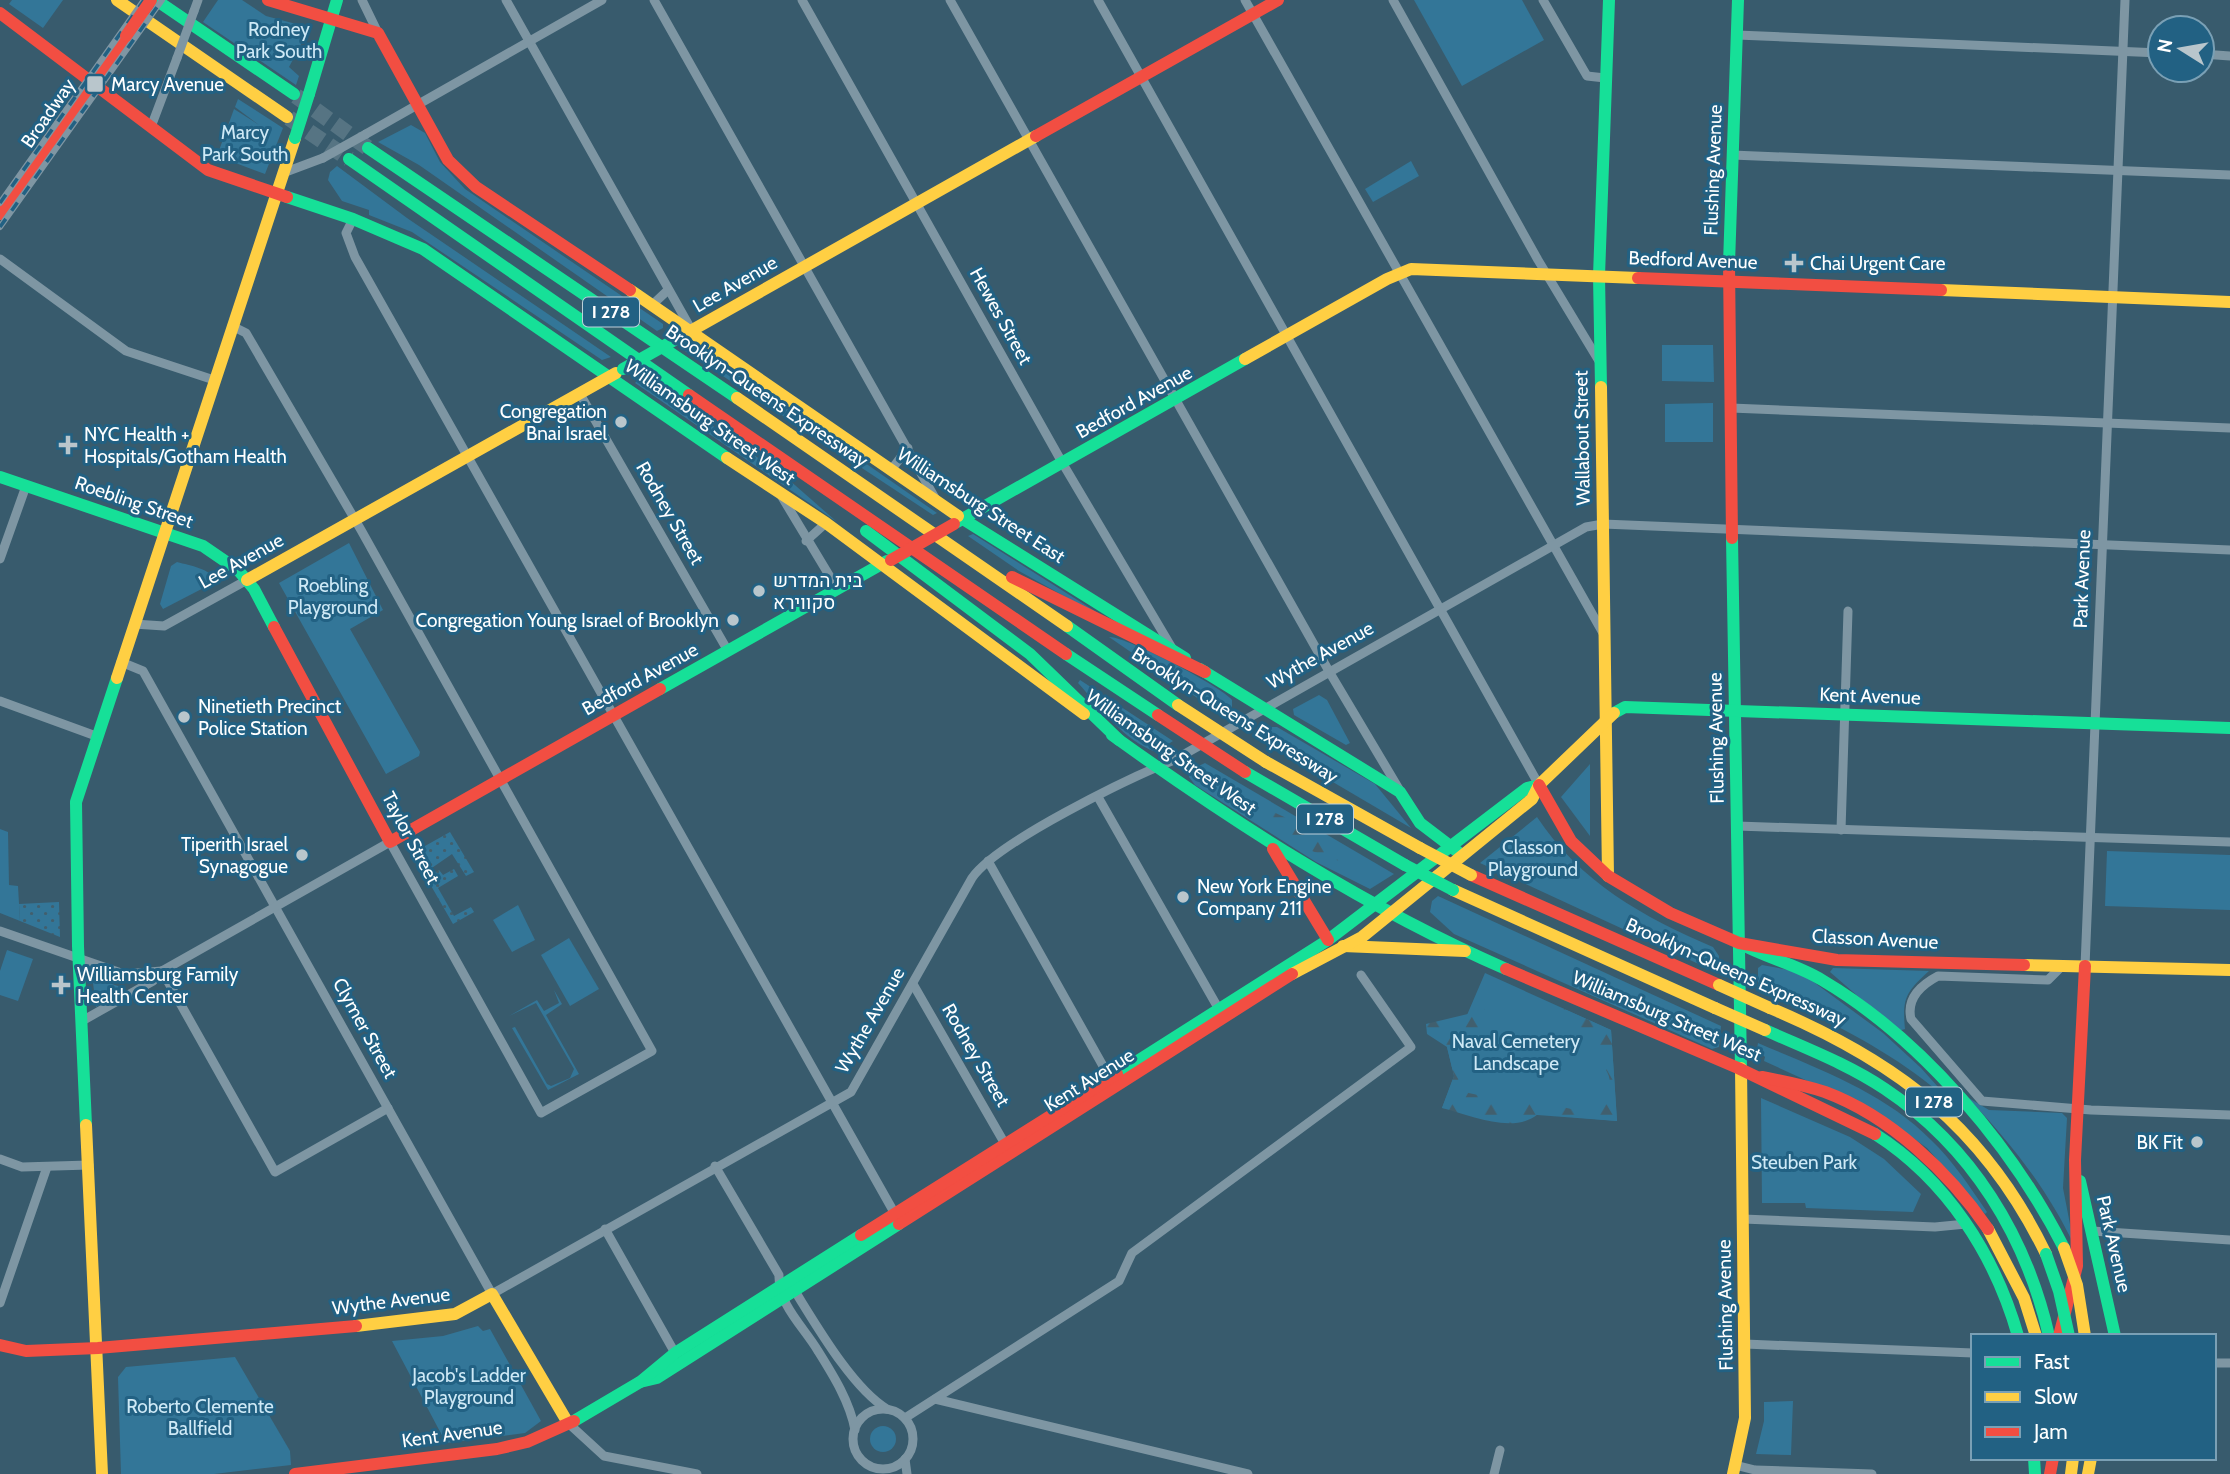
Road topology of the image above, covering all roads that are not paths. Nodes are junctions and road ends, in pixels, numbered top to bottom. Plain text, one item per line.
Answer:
1 (117, 0) edge
2 (153, 0) edge
3 (198, 0) edge
4 (268, 0) edge
5 (337, 0) edge
6 (362, 0) edge
7 (506, 0) edge
8 (602, 0) edge
9 (654, 0) edge
10 (802, 0) edge
11 (950, 0) edge
12 (1098, 0) edge
13 (1245, 0) edge
14 (1278, 0) edge
15 (1393, 0) edge
16 (1544, 0) edge
17 (1609, 0) edge
18 (1738, 0) edge
19 (2126, 0) edge
20 (0, 13) edge
21 (1253, 14) junction
22 (332, 18) junction
23 (378, 33) junction
24 (1737, 35) junction
25 (529, 41) junction
26 (2123, 51) junction
27 (2146, 52) edge
28 (1141, 77) junction
29 (1605, 78) junction
30 (93, 82) junction
31 (294, 94) tunnel mouth
32 (417, 104) junction
33 (287, 117) tunnel mouth
34 (151, 127) junction
35 (1029, 140) junction
36 (367, 141) junction
37 (1732, 155) junction
38 (349, 159) tunnel mouth
39 (2118, 170) junction
40 (284, 173) junction
41 (2230, 175) edge
42 (277, 192) junction
43 (916, 204) junction
44 (0, 214) edge
45 (353, 219) junction
46 (0, 259) edge
47 (804, 267) junction
48 (1400, 274) junction
49 (1548, 274) junction
50 (1599, 276) junction
51 (1728, 281) junction
52 (668, 290) junction
53 (2113, 297) junction
54 (2230, 302) edge
55 (650, 306) junction
56 (232, 326) junction
57 (692, 331) junction
58 (1288, 337) junction
59 (1600, 363) junction
60 (610, 376) junction
61 (214, 380) junction
62 (580, 394) junction
63 (1177, 399) junction
64 (1731, 408) junction
65 (2108, 423) junction
66 (2230, 428) edge
67 (908, 448) junction
68 (467, 456) junction
69 (1063, 464) junction
70 (891, 470) junction
71 (0, 477) edge
72 (26, 486) junction
73 (781, 495) junction
74 (938, 502) junction
75 (852, 509) junction
76 (355, 519) junction
77 (958, 521) junction
78 (827, 523) junction
79 (1603, 524) junction
80 (1732, 530) junction
81 (164, 533) junction
82 (806, 541) junction
83 (951, 544) junction
84 (2103, 545) junction
85 (1553, 546) junction
86 (2230, 550) edge
87 (0, 559) edge
88 (886, 562) junction
89 (247, 580) junction
90 (838, 590) junction
91 (1441, 610) junction
92 (1848, 611) dead end
93 (134, 624) junction
94 (1604, 635) junction
95 (1172, 648) junction
96 (728, 651) junction
97 (121, 662) junction
98 (1205, 672) junction
99 (1330, 673) junction
100 (0, 701) edge
101 (1264, 708) junction
102 (1735, 711) junction
103 (1845, 714) junction
104 (614, 716) junction
105 (1605, 723) junction
106 (2095, 723) junction
107 (2230, 728) edge
108 (96, 736) junction
109 (1119, 740) junction
110 (1156, 767) junction
111 (501, 780) junction
112 (1539, 785) junction
113 (1400, 792) junction
114 (1098, 797) junction
115 (1737, 826) junction
116 (1841, 830) junction
117 (2090, 837) junction
118 (390, 842) junction
119 (2230, 842) edge
120 (1272, 846) junction
121 (1451, 846) junction
122 (1462, 855) junction
123 (988, 861) junction
124 (1608, 876) junction
125 (1377, 904) junction
126 (275, 907) junction
127 (1391, 912) junction
128 (0, 931) edge
129 (1328, 940) junction
130 (1739, 943) junction
131 (1343, 946) junction
132 (1470, 951) junction
133 (79, 958) junction
134 (2063, 965) junction
135 (2085, 966) junction
136 (2230, 970) edge
137 (162, 971) junction
138 (1361, 975) dead end
139 (913, 984) junction
140 (1221, 1013) junction
141 (82, 1021) junction
142 (1741, 1068) junction
143 (1762, 1077) junction
144 (1112, 1082) junction
145 (832, 1102) junction
146 (388, 1108) junction
147 (2078, 1108) junction
148 (2230, 1115) edge
149 (1005, 1144) junction
150 (0, 1159) edge
151 (2075, 1160) junction
152 (89, 1165) junction
153 (715, 1166) junction
154 (47, 1167) junction
155 (895, 1214) junction
156 (1743, 1219) junction
157 (1966, 1224) junction
158 (605, 1229) junction
159 (2092, 1231) junction
160 (2230, 1240) edge
161 (786, 1289) junction
162 (492, 1294) junction
163 (0, 1303) edge
164 (2017, 1334) edge
165 (2035, 1334) edge
166 (2049, 1334) edge
167 (2060, 1334) edge
168 (2069, 1334) edge
169 (2085, 1334) edge
170 (2115, 1334) edge
171 (1745, 1344) junction
172 (0, 1345) edge
173 (98, 1348) junction
174 (675, 1353) junction
175 (1971, 1353) edge
176 (640, 1382) junction
177 (935, 1399) junction
178 (888, 1410) junction
179 (905, 1418) junction
180 (571, 1427) junction
181 (855, 1430) junction
182 (1500, 1450) dead end
183 (905, 1460) junction
184 (1734, 1469) edge
185 (890, 1471) edge
186 (102, 1474) edge
187 (295, 1474) edge
188 (697, 1474) edge
189 (907, 1474) edge
190 (1248, 1474) edge
191 (1494, 1474) edge
192 (1872, 1474) edge

1 - 33 main road
2 - 30 main road, Broadway, bridge
2 - 31 main road
3 - 34 street, bridge
4 - 22 main road
5 - 22 main road
6 - 23 street
7 - 25 street
8 - 25 street
9 - 47 street
10 - 43 street, Hewes Street
11 - 35 street
12 - 28 street
13 - 21 street
14 - 21 main road, Lee Avenue
15 - 49 street
16 - 29 street
17 - 29 main road, Wallabout Street
18 - 24 main road, Flushing Avenue
19 - 26 street, Park Avenue
20 - 30 main road
21 - 28 main road, Lee Avenue
21 - 48 street
22 - 23 main road
22 - 40 main road, bridge
23 - 32 main road
24 - 26 street
24 - 37 main road, Flushing Avenue
25 - 32 street
25 - 52 street
26 - 27 street
26 - 39 street, Park Avenue
28 - 35 main road, Lee Avenue
28 - 58 street
29 - 50 main road, Wallabout Street
30 - 34 main road
30 - 44 main road, Broadway
32 - 36 street
32 - 55 main road, Williamsburg Street East
34 - 42 main road
35 - 43 main road, Lee Avenue
35 - 63 street
36 - 40 street, bridge
36 - 83 main road, Brooklyn-Queens Expressway / I 278
37 - 39 street
37 - 51 main road, Flushing Avenue
38 - 75 main road, Brooklyn-Queens Expressway / I 278
39 - 41 street
39 - 53 street, Park Avenue
40 - 42 main road
42 - 45 main road, Williamsburg Street West
42 - 56 main road
43 - 47 main road, Lee Avenue
43 - 69 street, Hewes Street
45 - 60 main road, Williamsburg Street West
45 - 68 street
46 - 61 street
47 - 57 main road, Lee Avenue
47 - 67 street
48 - 49 main road, Bedford Avenue
48 - 58 main road, Bedford Avenue
48 - 85 street
49 - 50 main road, Bedford Avenue
49 - 59 street
50 - 51 main road, Bedford Avenue
50 - 59 main road, Wallabout Street
51 - 53 main road, Bedford Avenue
51 - 64 main road, Flushing Avenue
52 - 55 street
52 - 57 street
53 - 54 main road, Bedford Avenue
53 - 65 street, Park Avenue
55 - 57 main road, Williamsburg Street East
56 - 61 main road
56 - 76 street
57 - 60 main road, Lee Avenue, bridge
57 - 70 main road, Williamsburg Street East
58 - 63 main road, Bedford Avenue
58 - 91 street
59 - 79 main road, Wallabout Street
60 - 62 main road, Lee Avenue
60 - 73 main road, Williamsburg Street West
61 - 81 main road
62 - 68 main road, Lee Avenue
62 - 96 street, Rodney Street
63 - 69 main road, Bedford Avenue
63 - 99 street
64 - 65 street
64 - 80 main road, Flushing Avenue
65 - 66 street
65 - 84 street, Park Avenue
67 - 70 street
67 - 74 street
68 - 76 main road, Lee Avenue
68 - 104 street
69 - 77 main road, Bedford Avenue
69 - 95 street, Hewes Street
70 - 74 main road, Williamsburg Street East
71 - 72 main road, Roebling Street
72 - 81 main road, Roebling Street
72 - 87 street
73 - 78 main road, Williamsburg Street West
73 - 82 street
74 - 77 main road, Williamsburg Street East
75 - 109 main road
75 - 166 main road, Brooklyn-Queens Expressway / I 278, bridge
76 - 89 main road, Lee Avenue
76 - 111 street
77 - 88 main road, Bedford Avenue, bridge
77 - 95 main road, Williamsburg Street East
78 - 82 street
78 - 88 main road, Williamsburg Street West
79 - 80 street
79 - 85 street, Wythe Avenue
79 - 94 main road, Wallabout Street
80 - 84 street
80 - 102 main road, Flushing Avenue
81 - 89 main road, Roebling Street
81 - 93 main road
82 - 90 street
83 - 98 main road
83 - 168 main road, Brooklyn-Queens Expressway / I 278, bridge
84 - 86 street
84 - 106 street, Park Avenue
85 - 91 street, Wythe Avenue
85 - 94 street
88 - 90 main road, Bedford Avenue
88 - 109 main road, Williamsburg Street West
89 - 93 street, Lee Avenue
89 - 118 main road, Taylor Street
90 - 96 main road, Bedford Avenue
91 - 99 street, Wythe Avenue
91 - 112 street
92 - 103 street
93 - 97 main road
94 - 105 main road, Wallabout Street
95 - 98 main road, Williamsburg Street East
96 - 104 main road, Bedford Avenue
97 - 108 main road
97 - 126 street, Clymer Street
98 - 101 main road, Williamsburg Street East
99 - 101 street, Wythe Avenue
99 - 113 street
100 - 108 street
101 - 110 street, Wythe Avenue
101 - 113 main road, Williamsburg Street East
102 - 103 main road, Kent Avenue
102 - 105 main road, Kent Avenue
102 - 115 main road, Flushing Avenue
103 - 106 main road, Kent Avenue
103 - 116 street
104 - 111 main road, Bedford Avenue
104 - 145 street
105 - 112 main road, Kent Avenue
105 - 124 main road, Wallabout Street
106 - 107 main road, Kent Avenue
106 - 117 street, Park Avenue
108 - 133 main road
109 - 110 main road, Williamsburg Street West
110 - 114 street, Wythe Avenue
110 - 120 main road, Williamsburg Street West
111 - 118 main road, Bedford Avenue
111 - 118 street, Taylor Street
112 - 121 main road, Kent Avenue
112 - 122 main road, Kent Avenue
112 - 124 main road, Classon Avenue
113 - 121 main road, Williamsburg Street East
114 - 123 street, Wythe Avenue
114 - 140 street
115 - 116 street
115 - 130 main road, Flushing Avenue
116 - 117 street
117 - 119 street
117 - 135 street, Park Avenue
118 - 126 street, Bedford Avenue
120 - 125 main road, Williamsburg Street West
120 - 129 main road
121 - 122 main road, Williamsburg Street East
121 - 125 main road, Kent Avenue
122 - 127 main road, Kent Avenue
123 - 139 street, Wythe Avenue
123 - 144 street
124 - 130 main road, Classon Avenue
125 - 127 main road, Williamsburg Street West
125 - 129 main road, Kent Avenue
126 - 137 street, Bedford Avenue
126 - 146 street, Clymer Street
127 - 131 main road, Kent Avenue
127 - 132 main road, Williamsburg Street West
128 - 133 street, Bedford Avenue
129 - 140 main road, Kent Avenue
130 - 134 main road, Classon Avenue
130 - 142 main road, Flushing Avenue
130 - 169 main road, bridge
131 - 132 main road
131 - 140 main road, Kent Avenue
132 - 142 main road, Williamsburg Street West
133 - 137 street, Bedford Avenue
133 - 141 main road
134 - 135 main road, Classon Avenue
134 - 147 street
135 - 136 main road, Classon Avenue
135 - 147 main road, Park Avenue
137 - 141 street, Bedford Avenue
137 - 146 street
138 - 177 street
139 - 145 street, Wythe Avenue
139 - 149 street, Rodney Street
140 - 144 main road, Kent Avenue
141 - 152 main road
142 - 143 main road, Williamsburg Street West
142 - 156 main road, Flushing Avenue
143 - 157 main road, Williamsburg Street West
143 - 165 main road
144 - 149 main road, Kent Avenue
144 - 161 main road, Kent Avenue
145 - 153 street, Wythe Avenue
145 - 155 street
146 - 162 street, Clymer Street
147 - 148 street
147 - 151 main road, Park Avenue
149 - 155 main road, Kent Avenue
150 - 154 street
151 - 159 main road, Park Avenue
151 - 167 main road, Park Avenue
152 - 154 street
152 - 173 main road
153 - 158 street, Wythe Avenue
153 - 161 street
154 - 163 street
155 - 161 main road, Kent Avenue
156 - 157 street
156 - 171 main road, Flushing Avenue
157 - 164 main road, Williamsburg Street West
158 - 162 street, Wythe Avenue
158 - 174 street
159 - 160 street
159 - 170 main road, Park Avenue
161 - 174 main road, Kent Avenue
161 - 176 main road, Kent Avenue
161 - 178 street
161 - 181 street
162 - 173 main road, Wythe Avenue
162 - 180 main road, Clymer Street
171 - 175 street
171 - 184 main road, Flushing Avenue
172 - 173 main road, Wythe Avenue
173 - 186 main road
174 - 176 main road, Kent Avenue
176 - 180 main road, Kent Avenue
177 - 179 street
177 - 190 street
178 - 179 street
178 - 181 street
179 - 183 street
180 - 187 main road, Kent Avenue
180 - 188 street
181 - 185 street
182 - 191 street
183 - 185 street
183 - 189 street
184 - 192 street

